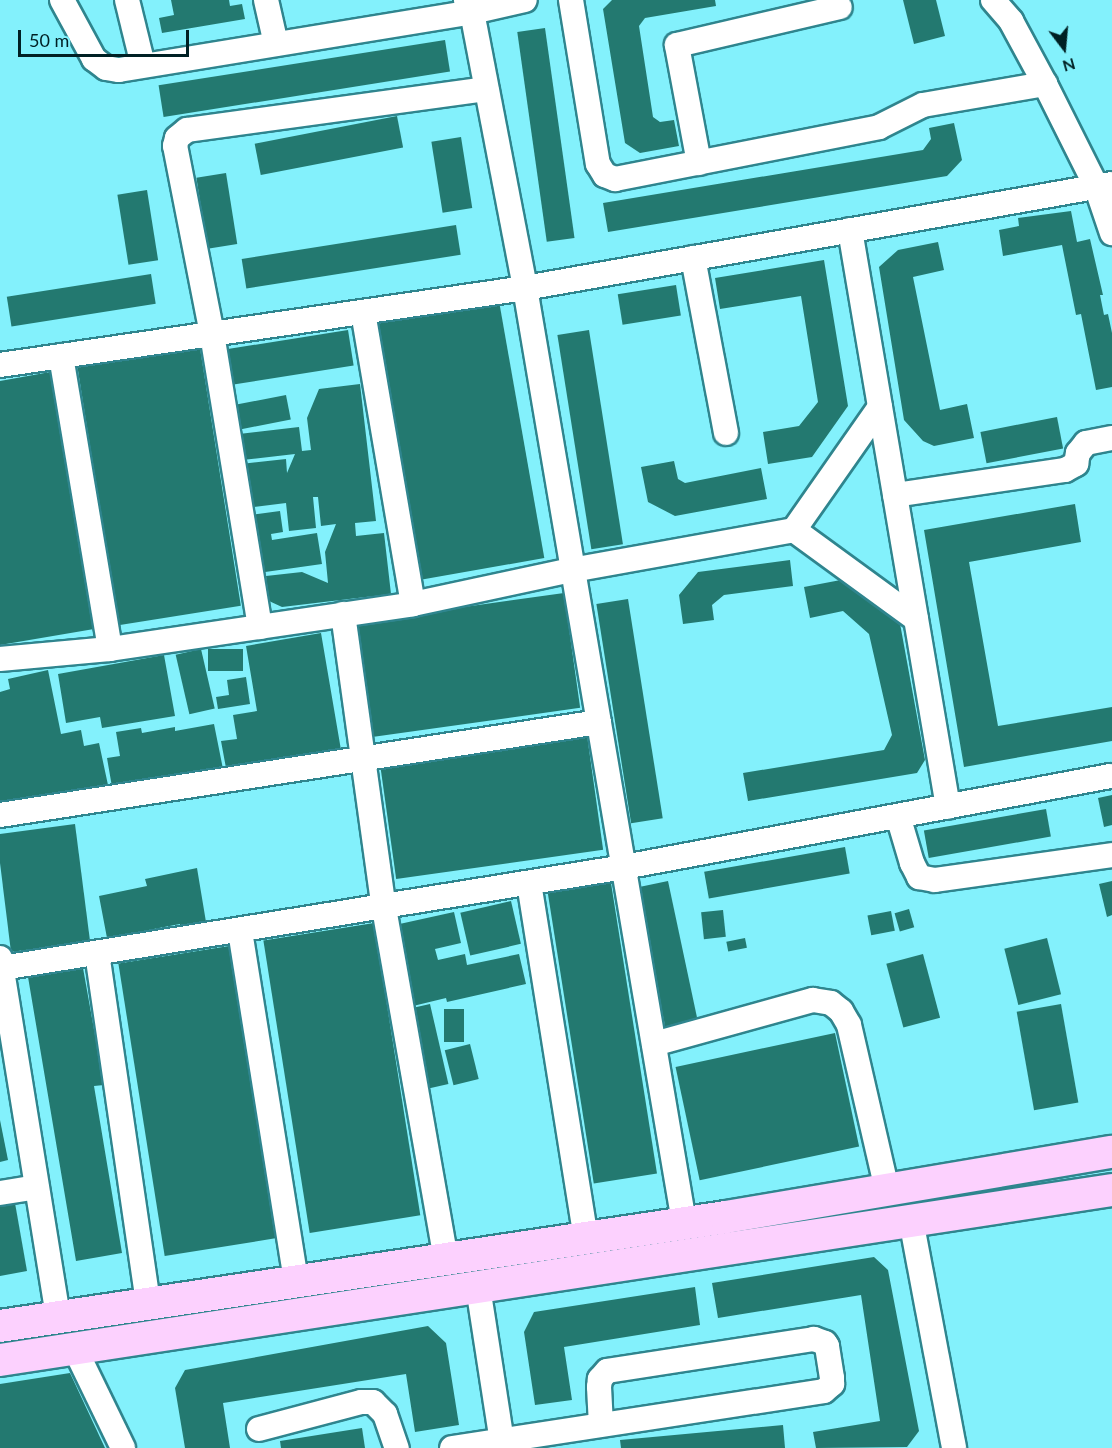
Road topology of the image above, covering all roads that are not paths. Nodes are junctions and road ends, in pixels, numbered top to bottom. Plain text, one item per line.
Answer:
1 (62, 0) edge
2 (127, 0) edge
3 (266, 0) edge
4 (525, 0) edge
5 (571, 0) edge
6 (993, 0) edge
7 (469, 6) edge
8 (840, 8) dead end
9 (276, 44) junction
10 (142, 65) junction
11 (1046, 84) junction
12 (486, 89) junction
13 (699, 163) junction
14 (1104, 185) edge
15 (850, 230) junction
16 (1112, 233) edge
17 (693, 258) junction
18 (525, 288) junction
19 (363, 312) junction
20 (212, 334) junction
21 (61, 356) junction
22 (0, 365) edge
23 (880, 407) junction
24 (726, 433) dead end
25 (1112, 438) edge
26 (895, 495) junction
27 (794, 530) junction
28 (572, 570) junction
29 (413, 604) junction
30 (343, 614) junction
31 (916, 619) junction
32 (260, 627) junction
33 (110, 650) junction
34 (0, 659) edge
35 (599, 722) junction
36 (363, 759) junction
37 (1112, 776) edge
38 (948, 807) junction
39 (0, 815) edge
40 (898, 816) junction
41 (1112, 855) edge
42 (624, 867) junction
43 (529, 883) junction
44 (384, 908) junction
45 (240, 931) junction
46 (97, 953) junction
47 (1, 963) edge
48 (654, 1044) junction
49 (1112, 1152) edge
50 (37, 1187) junction
51 (887, 1190) junction
52 (1112, 1190) edge
53 (0, 1193) edge
54 (911, 1220) junction
55 (684, 1222) junction
56 (586, 1237) junction
57 (446, 1258) junction
58 (296, 1281) junction
59 (478, 1287) junction
60 (148, 1303) junction
61 (58, 1317) junction
62 (0, 1326) edge
63 (75, 1349) junction
64 (0, 1360) edge
65 (601, 1423) junction
66 (259, 1429) dead end
67 (503, 1445) edge
68 (123, 1448) edge
69 (397, 1448) edge
70 (452, 1448) edge
71 (954, 1448) edge

1 - 10 street
2 - 10 street
3 - 9 street
4 - 7 street
5 - 13 street
6 - 11 street
7 - 9 street
7 - 12 street
8 - 13 street
9 - 10 street
11 - 13 street
11 - 14 street
12 - 18 street
12 - 20 street
14 - 15 street
14 - 16 street
15 - 17 street
15 - 23 street
17 - 18 street
17 - 24 street
18 - 19 street
18 - 28 street
19 - 20 street
19 - 29 street
20 - 21 street
20 - 32 street
21 - 22 street
21 - 33 street
23 - 26 street
23 - 27 street
25 - 26 street
26 - 31 street
27 - 28 street
27 - 31 street
28 - 29 street
28 - 35 street
29 - 30 street
30 - 32 street
30 - 36 street
31 - 38 street
32 - 33 street
33 - 34 street
35 - 36 street
35 - 42 street
36 - 39 street
36 - 44 street
37 - 38 street
38 - 40 street
40 - 41 street
40 - 42 street
42 - 43 street
42 - 48 street
43 - 44 street
43 - 56 street
44 - 45 street
44 - 57 street
45 - 46 street
45 - 58 street
46 - 47 street
46 - 60 street
47 - 50 street
48 - 51 street
48 - 55 street
49 - 51 main road
50 - 53 street
50 - 61 street
51 - 55 main road
52 - 54 main road
54 - 59 main road
54 - 71 street
55 - 56 main road
56 - 57 main road
57 - 58 main road
58 - 60 main road
59 - 63 main road
59 - 67 street
60 - 61 main road
61 - 62 main road
63 - 64 main road
63 - 68 street
65 - 65 street
65 - 67 street
66 - 69 street
67 - 70 street

